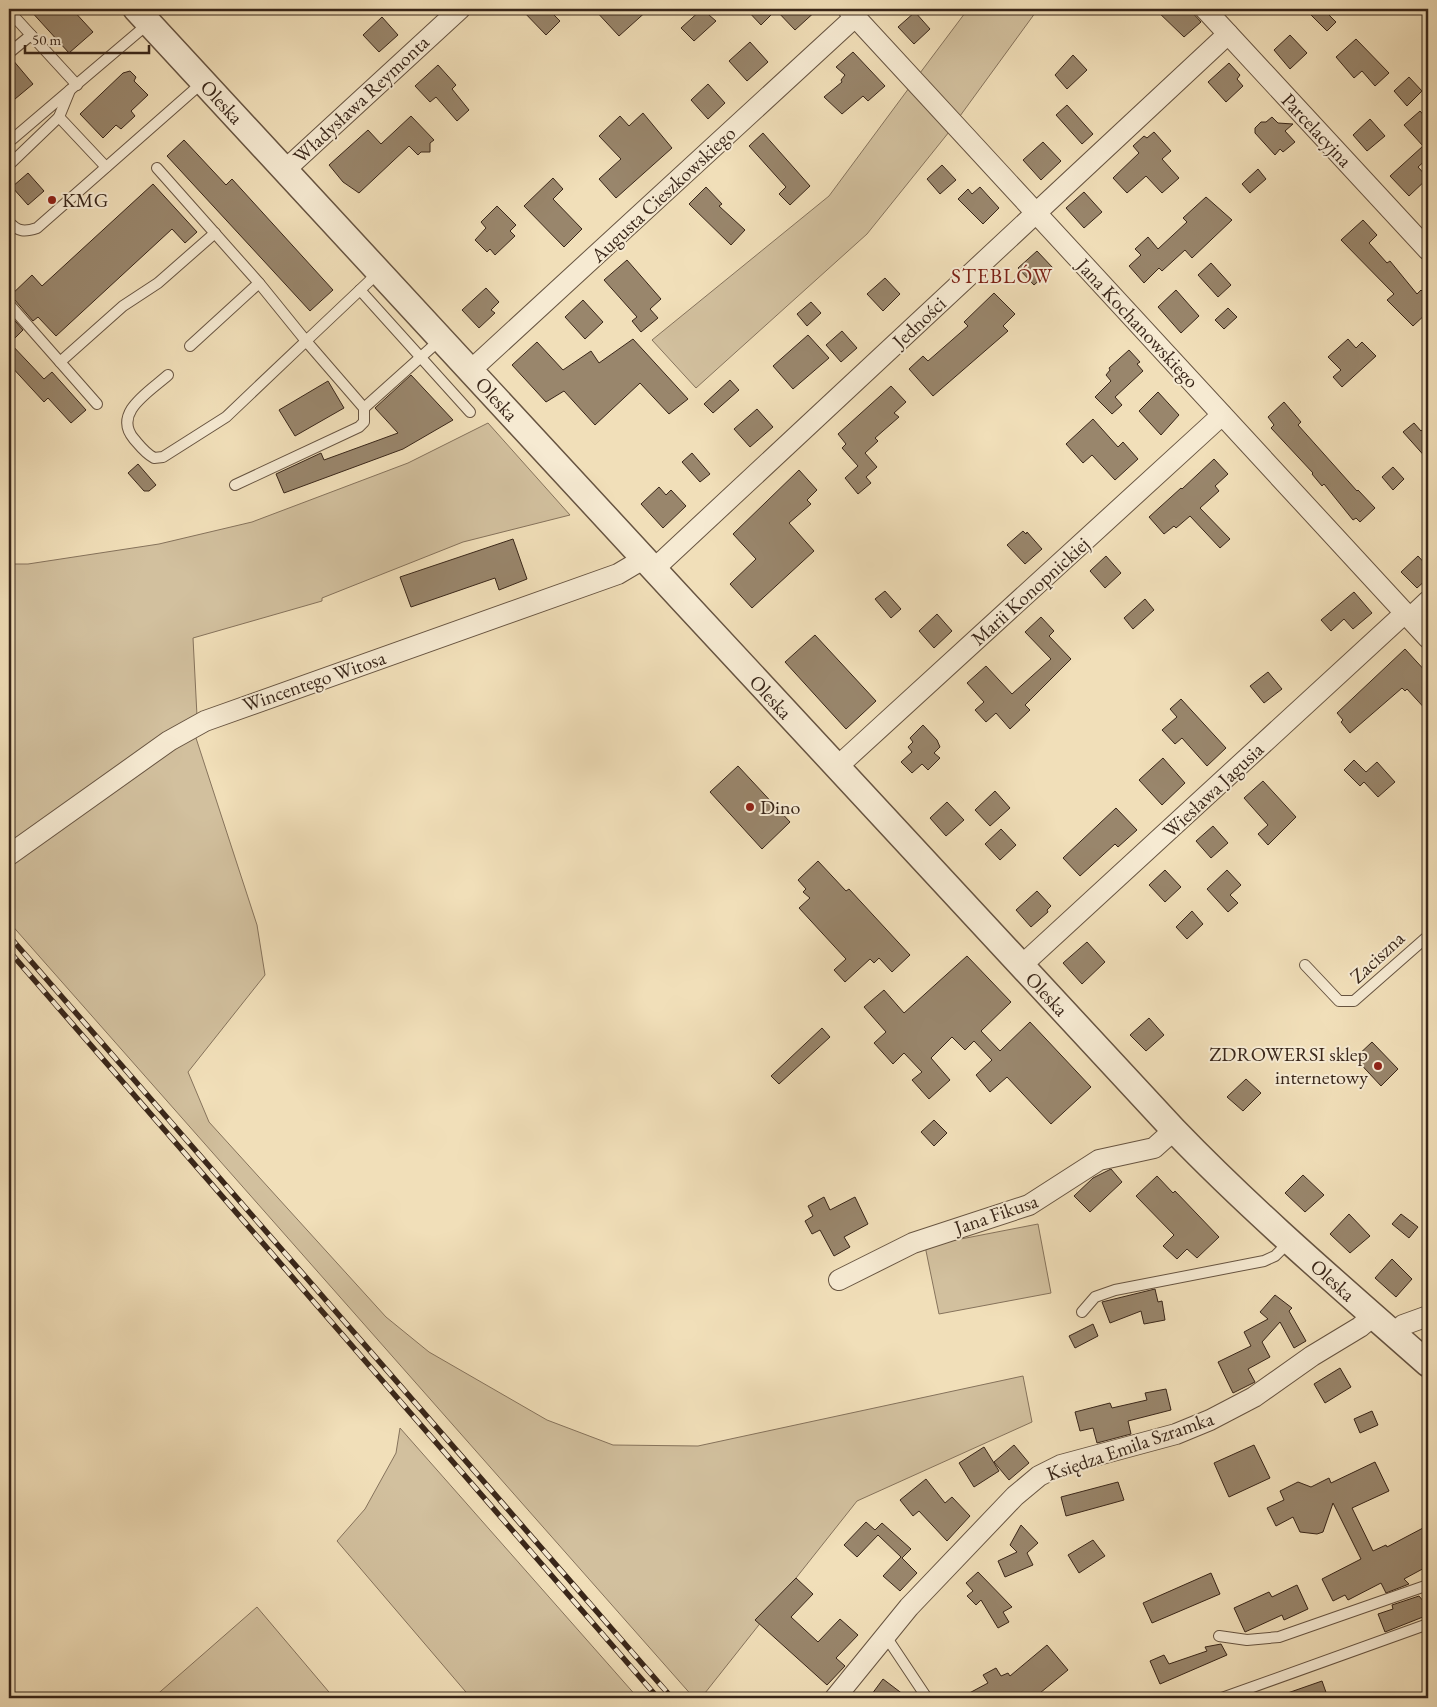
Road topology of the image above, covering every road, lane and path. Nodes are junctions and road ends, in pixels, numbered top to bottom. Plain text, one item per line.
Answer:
1 (460, 9) edge
2 (1205, 9) edge
3 (9, 11) edge
4 (851, 13) edge
5 (142, 16) edge
6 (1228, 34) junction
7 (31, 35) junction
8 (9, 53) edge
9 (204, 82) junction
10 (73, 87) junction
11 (59, 117) junction
12 (9, 142) edge
13 (9, 166) edge
14 (106, 167) junction
15 (158, 168) dead end
16 (285, 170) junction
17 (1036, 213) junction
18 (9, 222) edge
19 (215, 233) junction
20 (1428, 250) edge
21 (379, 272) junction
22 (259, 283) junction
23 (360, 290) junction
24 (9, 304) edge
25 (441, 338) junction
26 (306, 341) junction
27 (190, 346) dead end
28 (421, 357) junction
29 (60, 362) junction
30 (471, 370) junction
31 (168, 375) dead end
32 (97, 404) dead end
33 (364, 408) junction
34 (470, 412) dead end
35 (1222, 415) junction
36 (235, 485) dead end
37 (649, 564) junction
38 (1428, 601) edge
39 (1408, 616) junction
40 (1428, 638) edge
41 (837, 767) junction
42 (9, 855) edge
43 (1428, 936) edge
44 (1021, 966) junction
45 (1305, 966) dead end
46 (1174, 1130) junction
47 (1290, 1242) junction
48 (838, 1280) dead end
49 (1082, 1312) dead end
50 (1373, 1316) junction
51 (1428, 1316) edge
52 (1394, 1334) junction
53 (1428, 1364) edge
54 (1428, 1586) edge
55 (1428, 1624) edge
56 (885, 1635) junction
57 (1219, 1636) dead end
58 (834, 1698) edge
59 (927, 1698) edge
60 (1222, 1698) edge

1 - 16 street, Władysława Reymonta
2 - 6 street, Parcelacyjna
3 - 7 lane
4 - 17 street, Jana Kochanowskiego
4 - 30 street, Augusta Cieszkowskiego
5 - 9 street, Oleska
5 - 10 lane
6 - 17 street, Jedności
6 - 20 street, Parcelacyjna
7 - 8 lane
7 - 10 lane
9 - 14 lane
9 - 16 street, Oleska
10 - 11 lane
10 - 12 lane
11 - 13 lane
11 - 14 lane
14 - 18 lane
15 - 19 lane
16 - 21 street, Oleska
17 - 35 street, Jana Kochanowskiego
17 - 37 street, Jedności
19 - 22 lane
19 - 29 lane
21 - 23 lane
21 - 25 street, Oleska
22 - 26 lane
22 - 27 lane
23 - 26 lane
23 - 28 lane
24 - 29 lane
25 - 28 lane
25 - 30 street, Oleska
26 - 31 lane
26 - 33 lane
28 - 33 lane
28 - 34 lane
29 - 32 lane
30 - 37 street, Oleska
33 - 36 lane
35 - 39 street, Jana Kochanowskiego
35 - 41 street, Marii Konopnickiej
37 - 41 street, Oleska
37 - 42 street, Wincentego Witosa
38 - 39 street, Wiesława Jagusia
39 - 40 street, Jana Kochanowskiego
39 - 44 street, Wiesława Jagusia
41 - 44 street, Oleska
43 - 45 lane, Zaciszna
44 - 46 street, Oleska
46 - 47 street, Oleska
46 - 48 street, Jana Fikusa
47 - 49 lane
47 - 50 street, Oleska
50 - 52 street, Oleska
50 - 56 street, Księdza Emila Szramka
51 - 52 street
52 - 53 street, Oleska
54 - 57 lane
55 - 60 lane
56 - 58 street, Księdza Emila Szramka
56 - 59 lane

